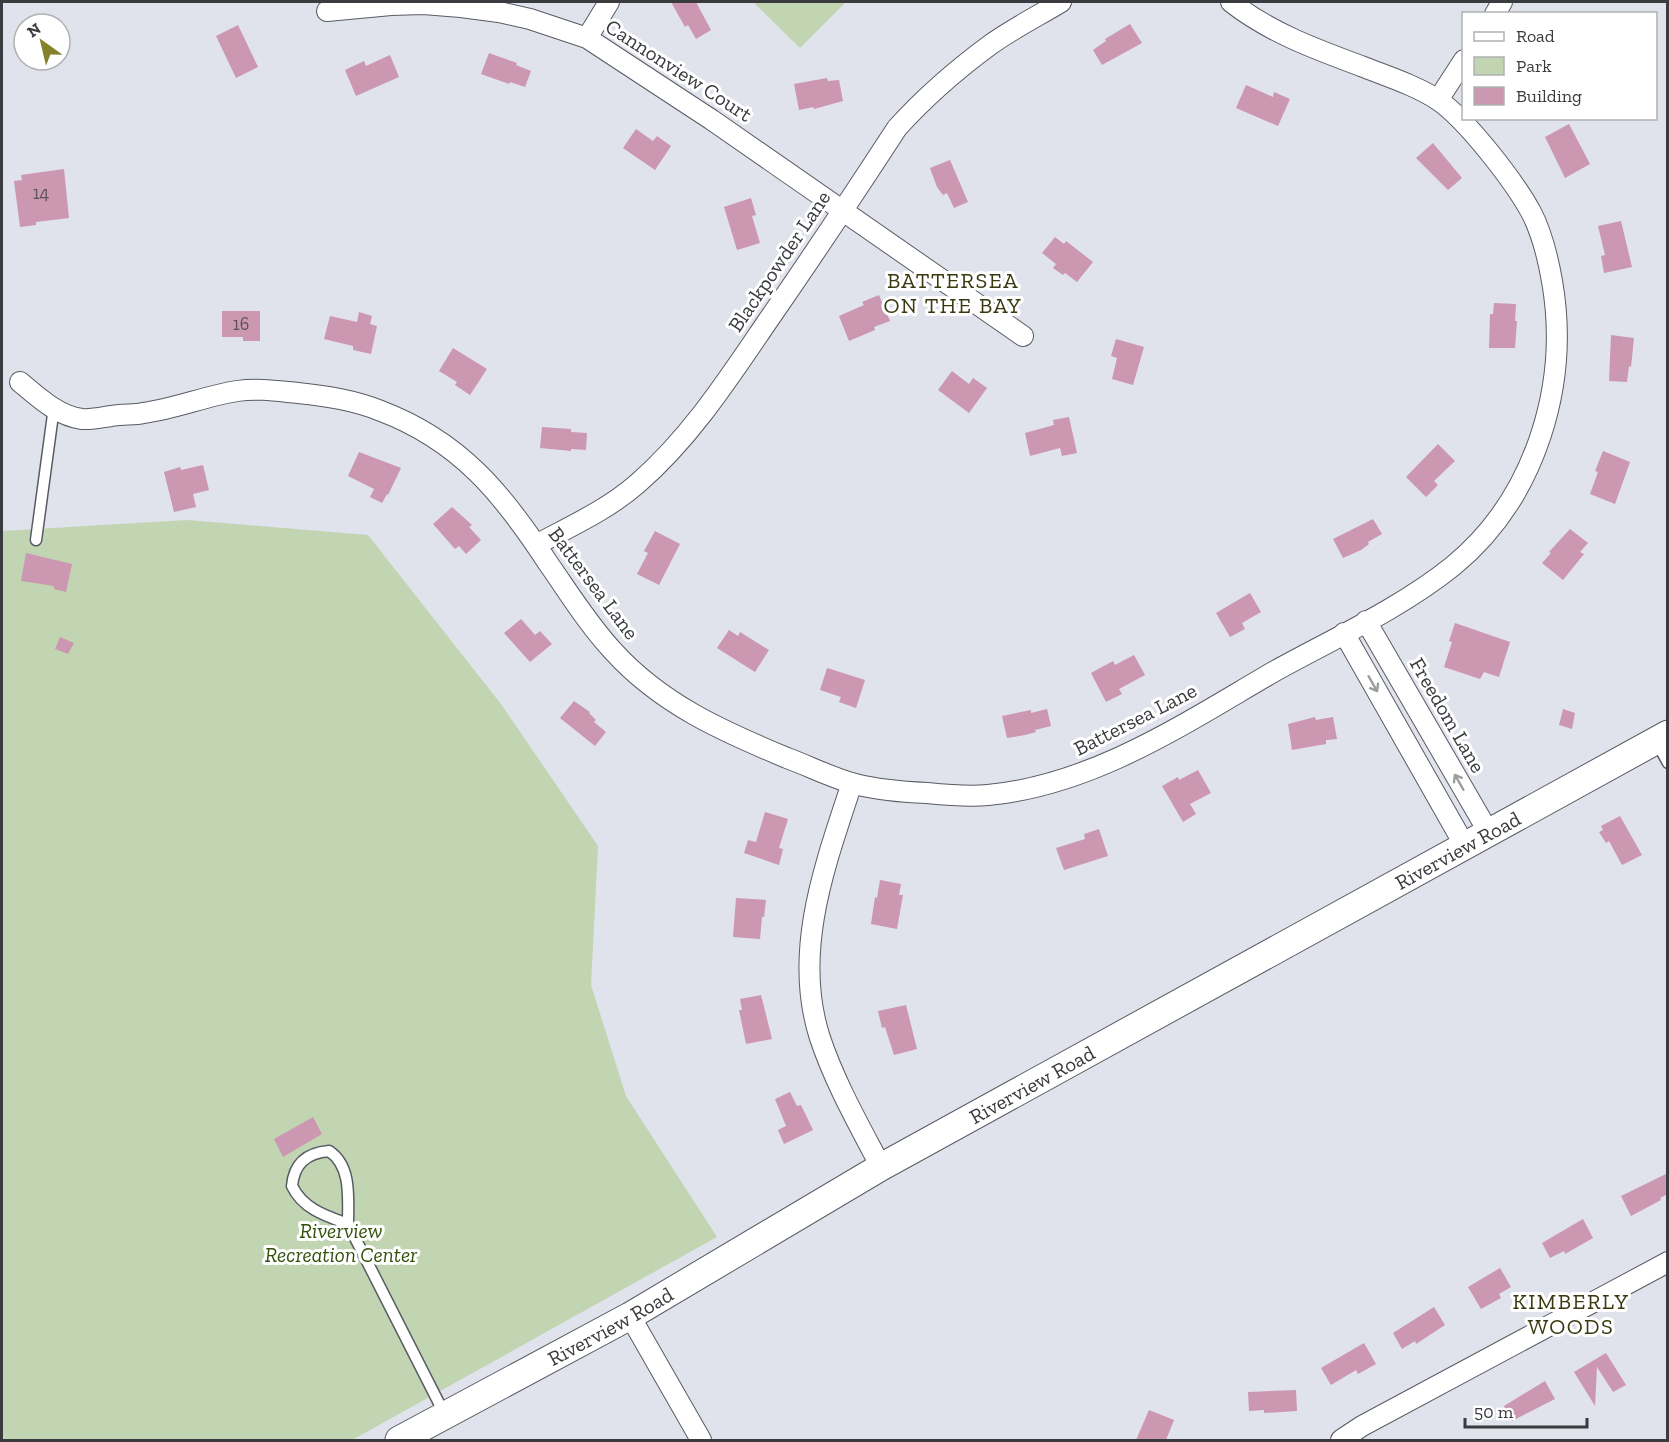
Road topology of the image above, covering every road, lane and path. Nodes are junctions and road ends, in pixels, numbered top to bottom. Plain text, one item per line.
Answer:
1 (609, 2) edge
2 (1061, 2) edge
3 (1231, 2) edge
4 (327, 10) dead end
5 (587, 38) junction
6 (1462, 63) edge
7 (1438, 100) junction
8 (843, 210) junction
9 (1023, 336) dead end
10 (21, 382) dead end
11 (54, 407) junction
12 (36, 540) dead end
13 (536, 545) junction
14 (1366, 621) junction
15 (1344, 633) junction
16 (1664, 746) edge
17 (852, 783) junction
18 (1489, 833) junction
19 (1465, 846) junction
20 (880, 1167) junction
21 (348, 1224) junction
22 (1668, 1262) edge
23 (630, 1316) junction
24 (445, 1416) junction
25 (399, 1440) edge
26 (701, 1440) edge
27 (1341, 1440) edge

1 - 5 street
2 - 8 street, Blackpowder Lane
3 - 7 street, Battersea Lane
4 - 5 street, Cannonview Court
5 - 8 street, Cannonview Court
6 - 7 street
7 - 14 street, Battersea Lane
8 - 9 street, Cannonview Court
8 - 13 street, Blackpowder Lane
10 - 11 street, Battersea Lane
11 - 12 lane
11 - 13 street, Battersea Lane
13 - 17 street, Battersea Lane
14 - 15 street, Battersea Lane
18 -> 14 street, Freedom Lane
15 - 17 street, Battersea Lane
15 -> 19 street
16 - 18 street, Riverview Road
17 - 20 street
18 - 19 street, Riverview Road
19 - 20 street, Riverview Road
20 - 23 street, Riverview Road
21 - 21 lane
21 - 24 lane
22 - 27 street
23 - 24 street, Riverview Road
23 - 26 street
24 - 25 street, Riverview Road

